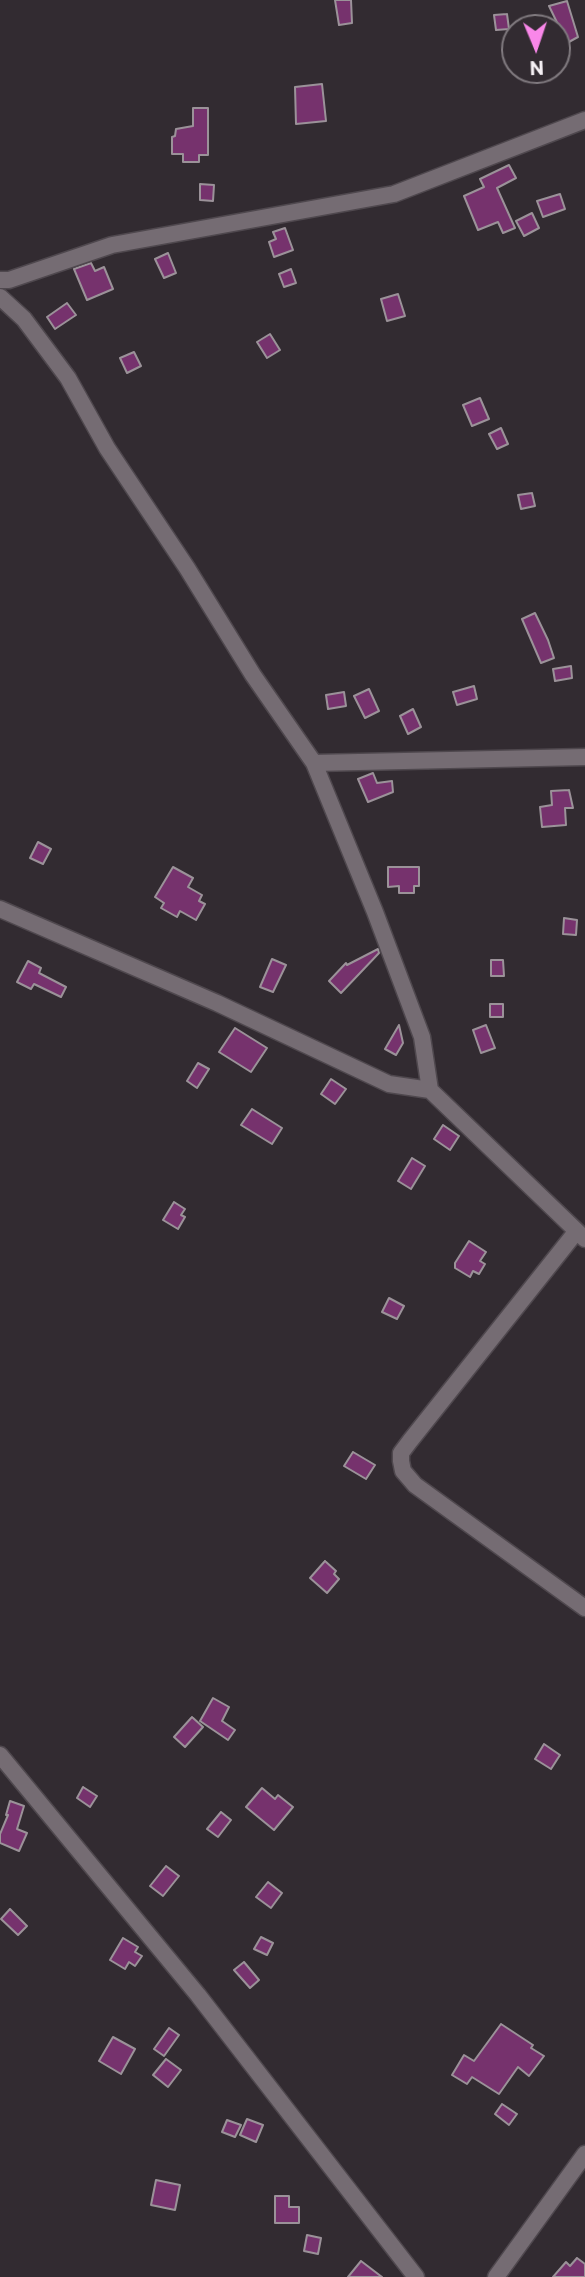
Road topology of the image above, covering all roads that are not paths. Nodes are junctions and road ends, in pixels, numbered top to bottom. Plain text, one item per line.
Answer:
1 (585, 120) edge
2 (0, 280) edge
3 (0, 297) edge
4 (585, 757) edge
5 (314, 763) junction
6 (0, 909) edge
7 (430, 1090) junction
8 (581, 1236) edge
9 (585, 1608) edge
10 (0, 1755) edge
11 (585, 2154) edge
12 (416, 2277) edge
13 (496, 2277) edge

1 - 2 street
3 - 5 street
4 - 5 street
5 - 7 street
6 - 7 street
7 - 8 street
8 - 9 street
10 - 12 street
11 - 13 street

